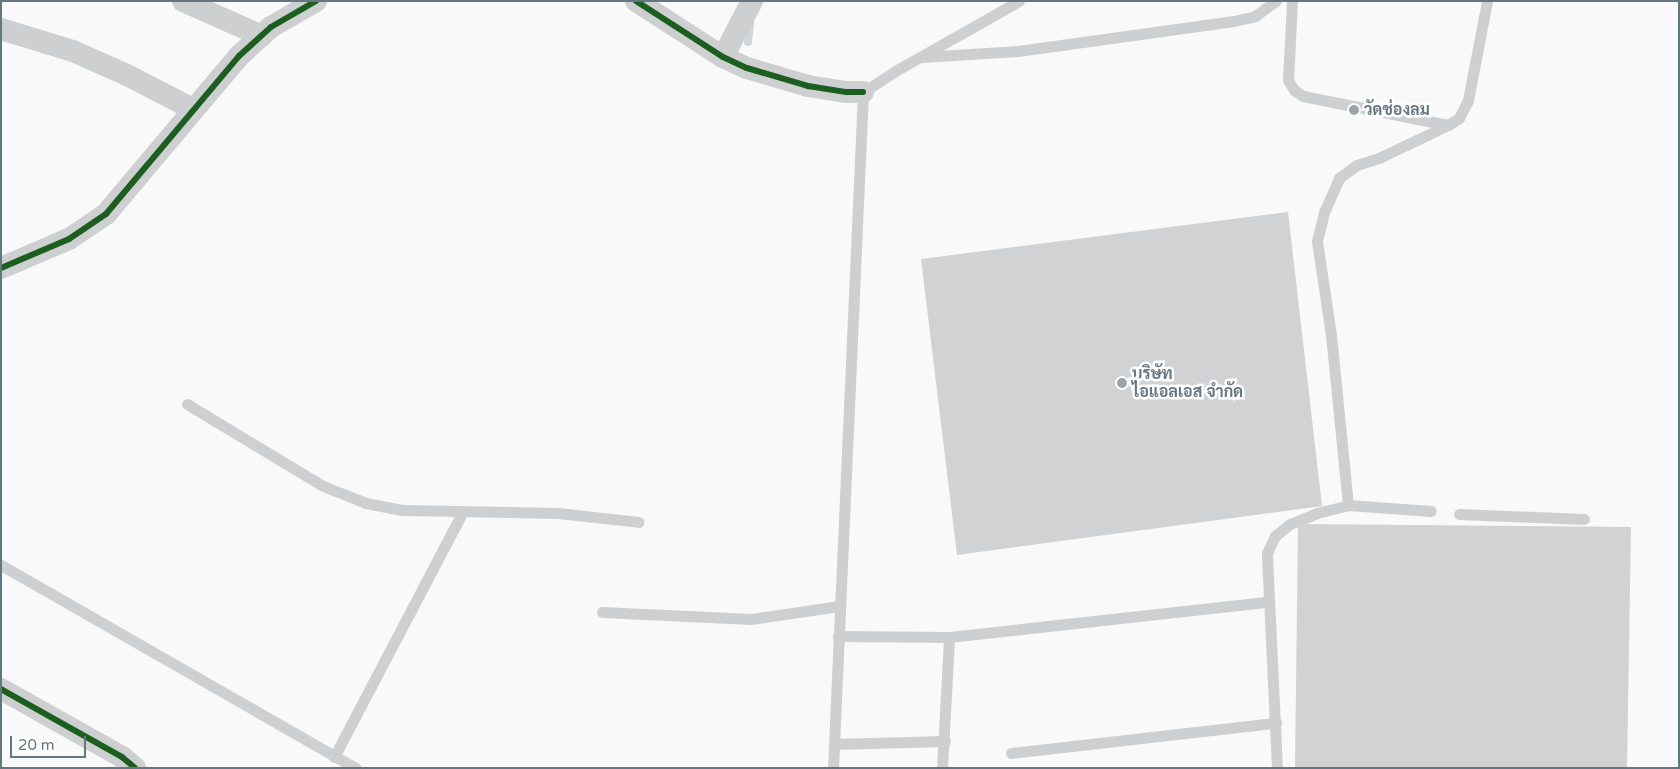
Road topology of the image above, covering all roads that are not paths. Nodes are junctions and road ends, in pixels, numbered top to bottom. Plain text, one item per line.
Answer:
1 (183, 1) edge
2 (316, 1) edge
3 (636, 1) edge
4 (752, 1) edge
5 (1019, 1) edge
6 (1276, 1) edge
7 (1292, 1) edge
8 (1487, 1) edge
9 (1, 30) edge
10 (262, 36) junction
11 (723, 56) junction
12 (919, 58) junction
13 (863, 92) junction
14 (193, 109) junction
15 (1448, 125) junction
16 (4, 263) edge
17 (187, 404) dead end
18 (1348, 505) junction
19 (1431, 511) dead end
20 (462, 513) junction
21 (1459, 514) dead end
22 (1584, 519) dead end
23 (639, 522) dead end
24 (1, 565) edge
25 (1268, 602) junction
26 (840, 606) junction
27 (602, 612) dead end
28 (838, 636) junction
29 (949, 637) junction
30 (1, 689) edge
31 (1276, 722) junction
32 (945, 740) junction
33 (834, 744) junction
34 (1011, 753) dead end
35 (334, 757) junction
36 (135, 768) edge
37 (356, 768) edge
38 (833, 768) edge
39 (942, 768) edge
40 (1277, 768) edge

1 - 10 street
2 - 10 street
3 - 11 street
4 - 11 street
5 - 12 lane
6 - 12 lane
7 - 15 lane
8 - 15 lane
9 - 14 street
10 - 14 street
11 - 13 street
12 - 13 lane
13 - 26 lane
14 - 16 street
15 - 18 lane
17 - 20 lane
18 - 19 lane
18 - 25 lane
20 - 23 lane
20 - 35 lane
21 - 22 lane
24 - 35 lane
25 - 29 lane
25 - 31 lane
26 - 27 lane
26 - 28 lane
28 - 29 lane
28 - 33 lane
29 - 32 lane
30 - 36 street
31 - 34 lane
31 - 40 lane
32 - 33 lane
32 - 39 lane
33 - 38 lane
35 - 37 lane

